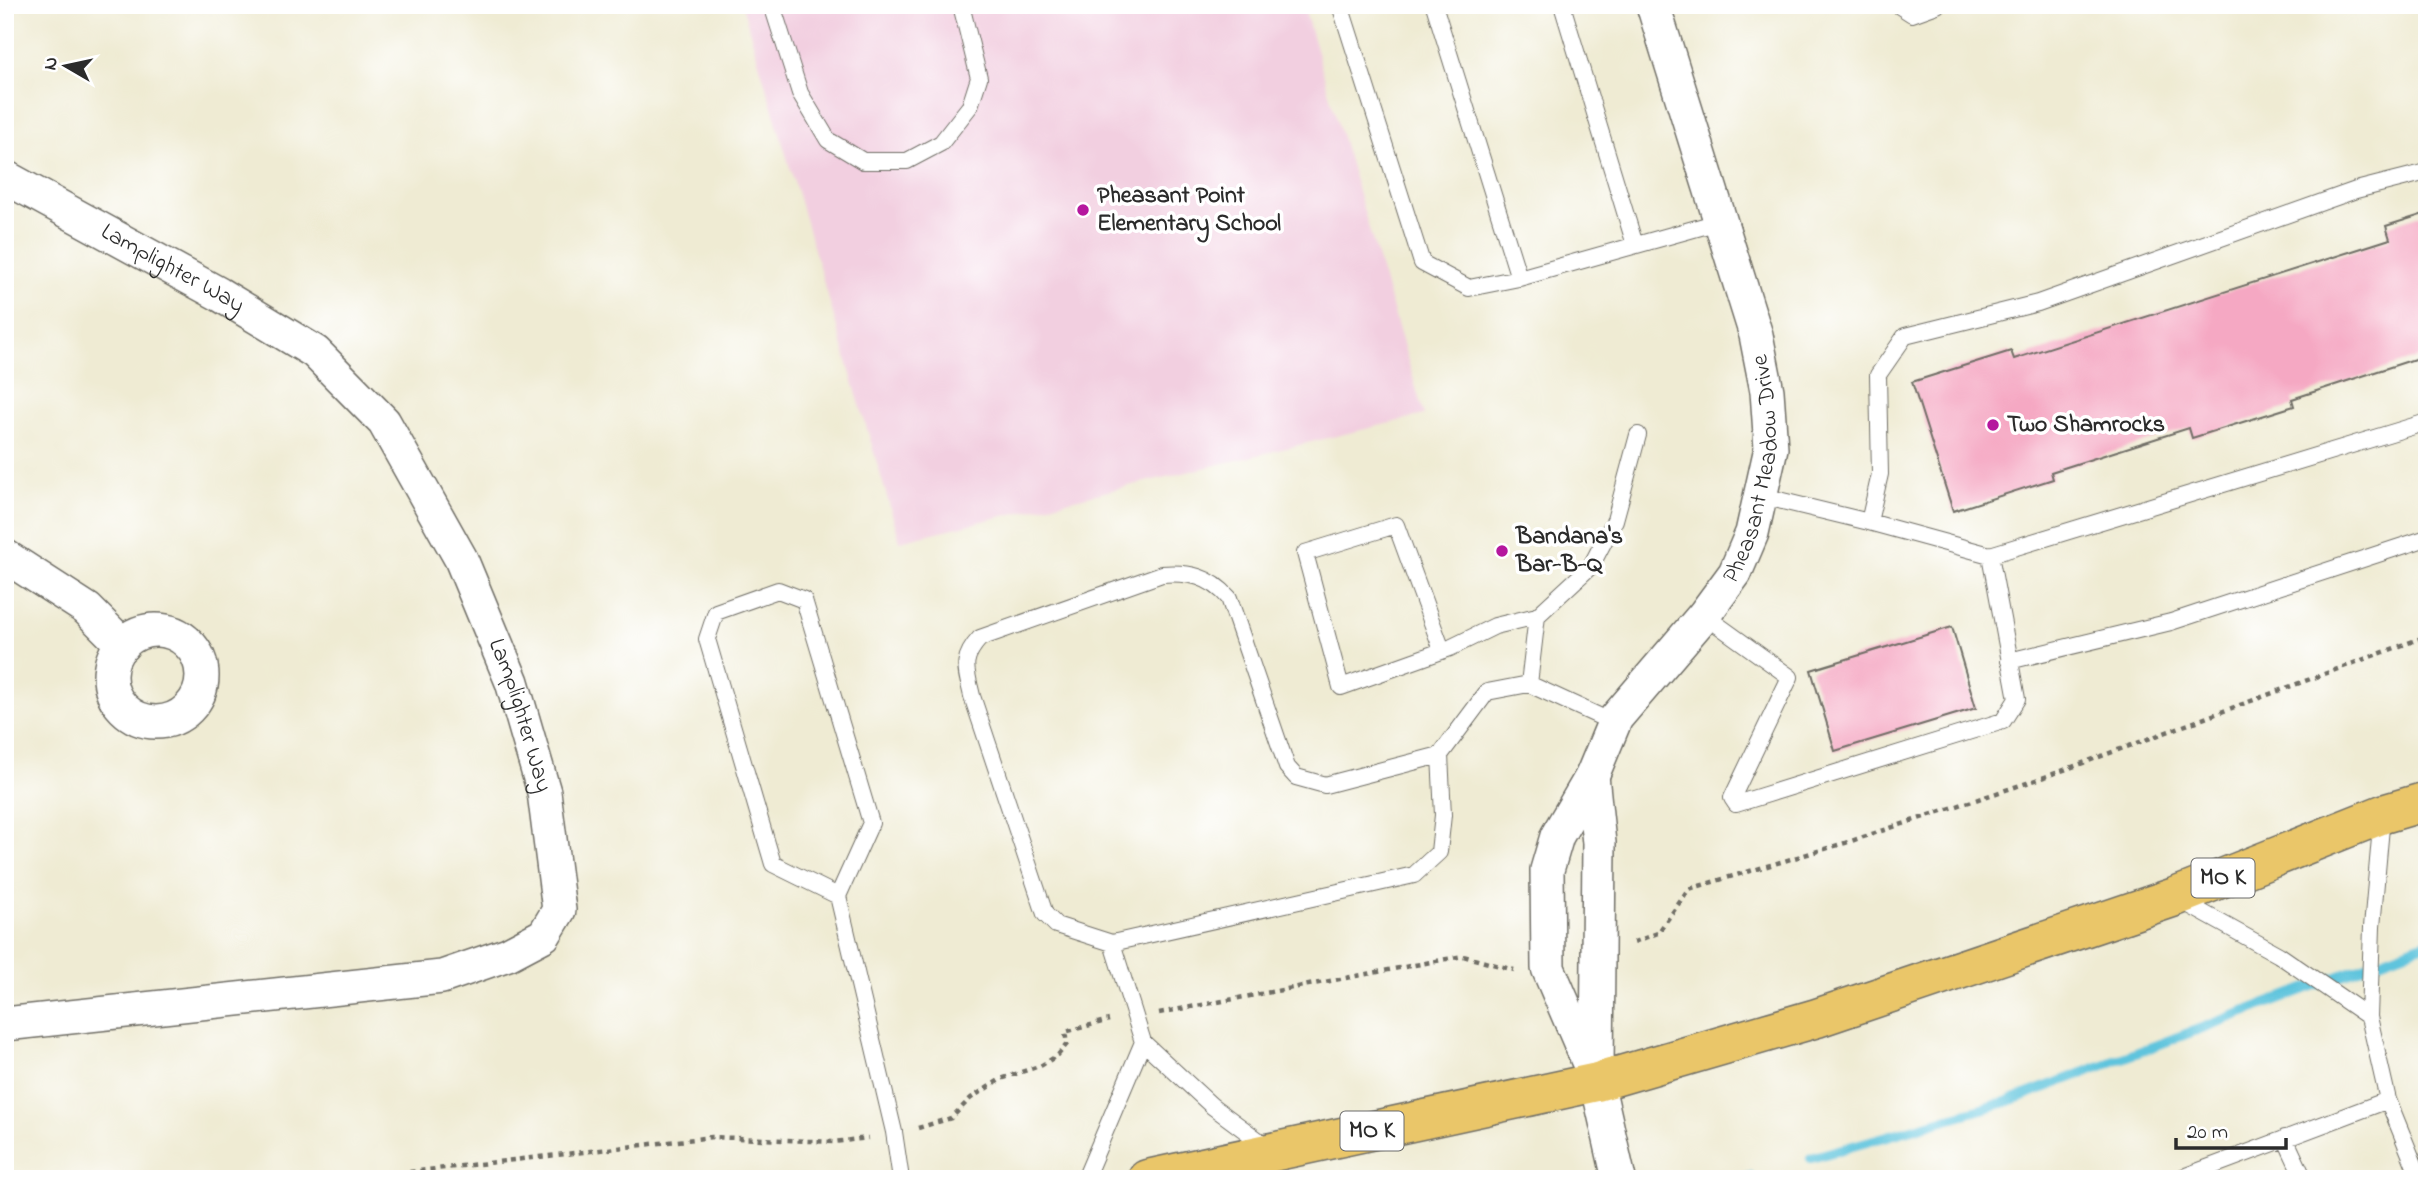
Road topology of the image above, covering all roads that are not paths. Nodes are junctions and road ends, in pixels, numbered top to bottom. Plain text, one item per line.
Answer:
1 (772, 5) edge
2 (961, 5) edge
3 (1340, 5) edge
4 (1434, 5) edge
5 (1562, 5) edge
6 (1653, 5) edge
7 (1898, 5) edge
8 (1937, 5) edge
9 (2427, 172) edge
10 (5, 177) edge
11 (1722, 221) junction
12 (1635, 245) junction
13 (1519, 278) junction
14 (2427, 422) edge
15 (1638, 435) dead end
16 (1762, 496) junction
17 (1869, 522) junction
18 (2427, 538) edge
19 (1990, 555) junction
20 (5, 556) edge
21 (1704, 615) junction
22 (1537, 616) junction
23 (122, 645) dead end
24 (1442, 650) junction
25 (2009, 661) junction
26 (1528, 684) junction
27 (1614, 723) junction
28 (1440, 755) junction
29 (1592, 776) junction
30 (2427, 801) edge
31 (2383, 814) junction
32 (838, 896) junction
33 (2175, 897) junction
34 (1112, 943) junction
35 (2369, 1017) junction
36 (5, 1024) edge
37 (1143, 1042) junction
38 (1597, 1082) junction
39 (2388, 1100) junction
40 (2285, 1138) junction
41 (1275, 1153) junction
42 (901, 1179) edge
43 (1085, 1179) edge
44 (1147, 1179) edge
45 (1619, 1179) edge
46 (2178, 1179) edge
47 (2304, 1179) edge
48 (2420, 1179) edge

1 - 2 lane
3 - 13 lane
4 - 13 lane
5 - 12 lane
6 - 11 street, Pheasant Meadow Drive
7 - 8 lane
9 - 17 lane
10 - 36 street, Lamplighter Way
11 - 12 lane
11 - 16 street, Pheasant Meadow Drive
12 - 13 lane
14 - 19 lane
15 - 22 lane
16 - 17 lane
16 - 21 street, Pheasant Meadow Drive
17 - 19 lane
18 - 25 lane
19 - 25 lane
20 - 23 street
21 - 25 lane
21 - 27 street, Pheasant Meadow Drive
22 - 24 lane
22 - 26 lane
24 - 24 lane
26 - 27 lane
26 - 28 lane
27 - 29 street, Pheasant Meadow Drive
28 - 34 lane
28 - 34 lane
29 - 38 street, Pheasant Meadow Drive
29 - 38 street, Pheasant Meadow Drive
30 - 31 main road, MO K
31 - 33 main road, MO K
31 - 35 lane
32 - 32 lane
32 - 42 lane
33 - 35 lane
33 - 38 main road, MO K
34 - 37 lane
35 - 39 lane
37 - 41 lane
37 - 43 lane
38 - 41 main road, MO K
38 - 45 street
39 - 40 lane
39 - 48 lane
40 - 46 lane
40 - 47 lane
41 - 44 main road, MO K

